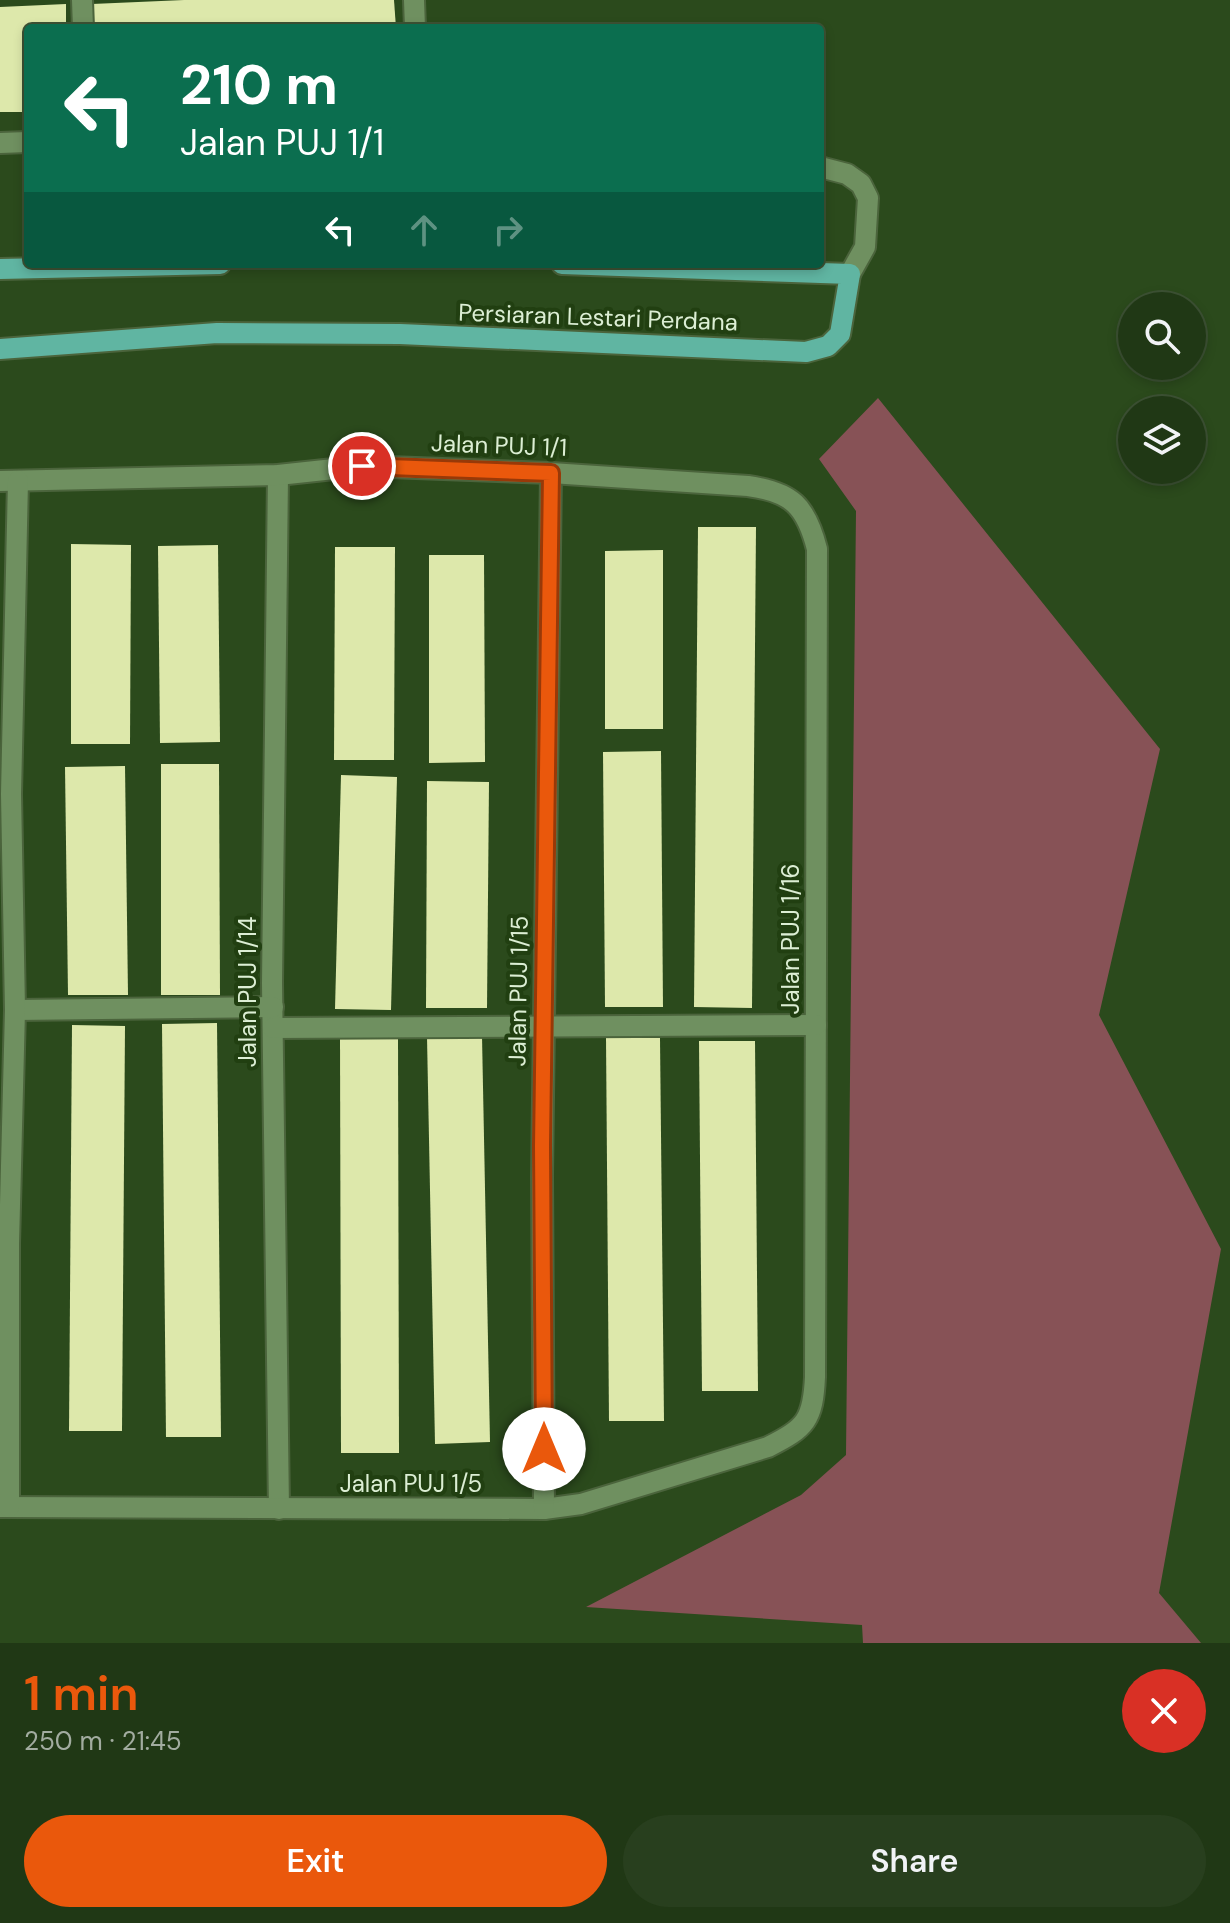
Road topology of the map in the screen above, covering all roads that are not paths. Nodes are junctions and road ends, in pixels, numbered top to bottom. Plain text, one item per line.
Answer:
1 (82, 0) edge
2 (414, 0) edge
3 (83, 24) edge
4 (415, 24) edge
5 (24, 142) edge
6 (0, 143) edge
7 (824, 168) edge
8 (44, 268) edge
9 (677, 268) edge
10 (0, 269) edge
11 (850, 274) junction
12 (0, 349) edge
13 (551, 473) junction
14 (278, 475) junction
15 (9, 481) edge
16 (798, 506) joint
17 (273, 1007) junction
18 (15, 1010) junction
19 (816, 1025) junction
20 (543, 1027) junction
21 (273, 1028) junction
22 (5, 1244) edge
23 (815, 1377) joint
24 (5, 1507) edge
25 (279, 1509) junction
26 (544, 1509) junction

1 - 3 street
2 - 4 street
5 - 6 street
7 - 11 street
8 - 10 main road
9 - 11 main road
11 - 12 main road, Persiaran Lestari Perdana
13 - 14 street, Jalan PUJ 1/1
13 - 16 street, Jalan PUJ 1/1
13 - 20 street, Jalan PUJ 1/15
14 - 15 street, Jalan PUJ 1/1
14 - 17 street, Jalan PUJ 1/14
15 - 18 street
16 - 19 street, Jalan PUJ 1/16
17 - 18 street
17 - 21 street, Jalan PUJ 1/14
18 - 22 street
19 - 20 street
19 - 23 street, Jalan PUJ 1/16
20 - 21 street
20 - 26 street, Jalan PUJ 1/15
21 - 25 street, Jalan PUJ 1/14
22 - 24 street
23 - 26 street, Jalan PUJ 1/5
24 - 25 street, Jalan PUJ 1/5
25 - 26 street, Jalan PUJ 1/5

